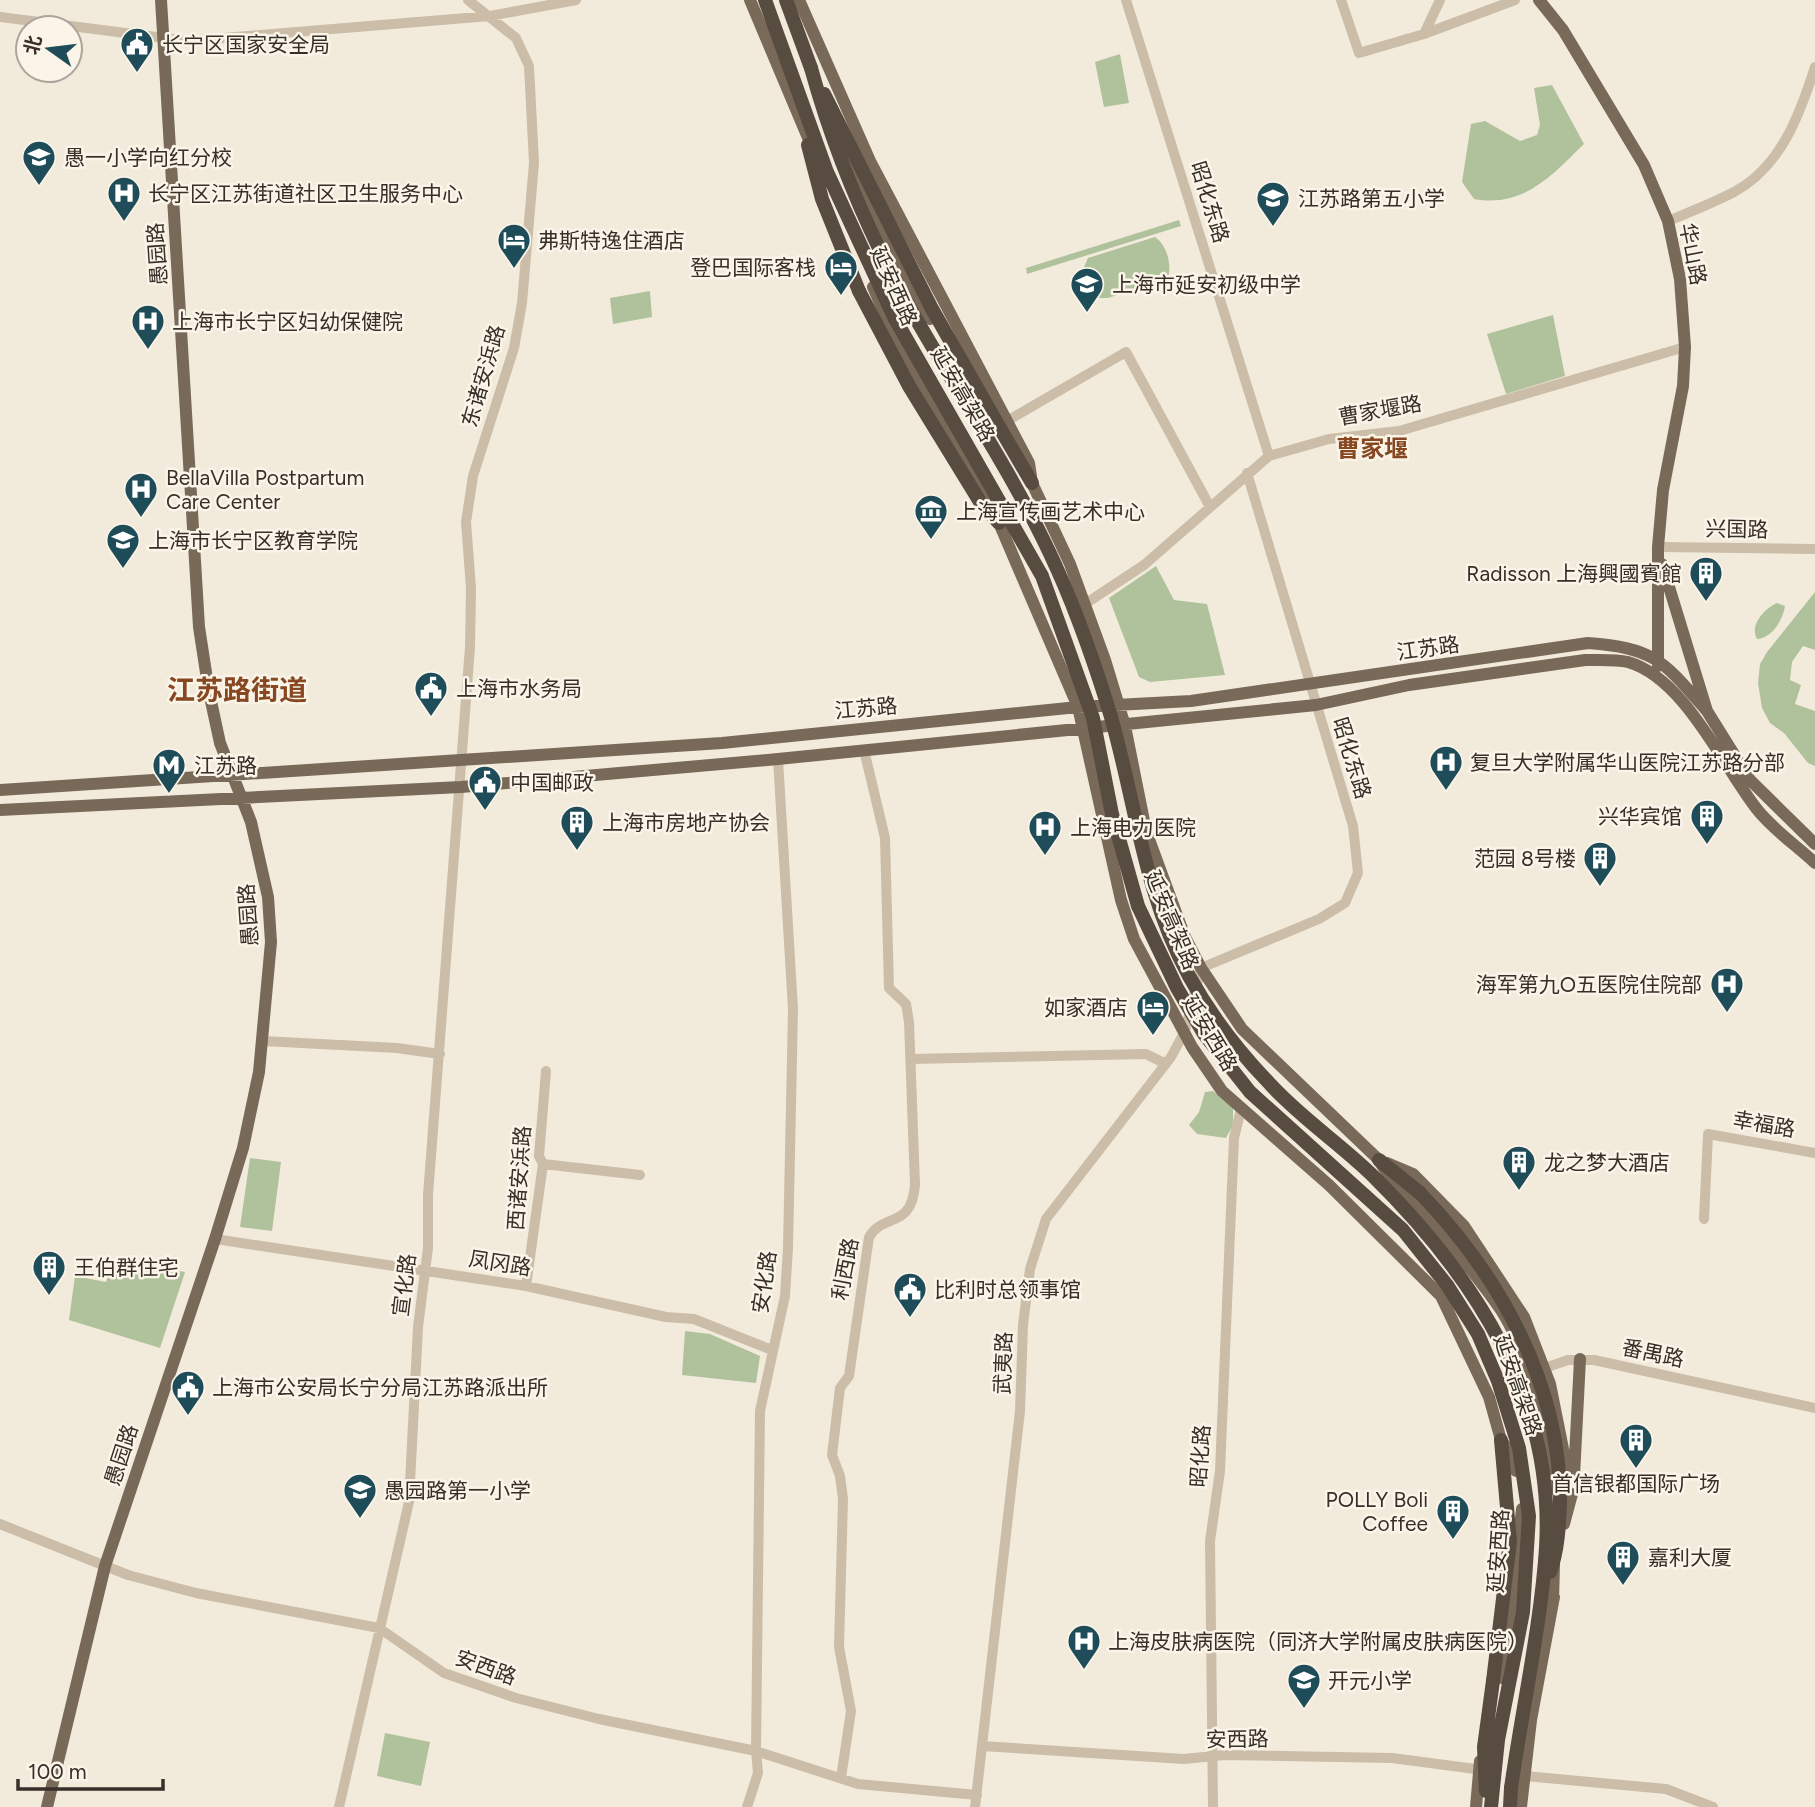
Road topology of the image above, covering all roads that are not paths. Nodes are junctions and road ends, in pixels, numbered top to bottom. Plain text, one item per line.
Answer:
1 (161, 0) edge
2 (468, 0) edge
3 (576, 0) edge
4 (751, 0) edge
5 (765, 0) edge
6 (788, 0) edge
7 (799, 0) edge
8 (1126, 0) edge
9 (1341, 0) edge
10 (1440, 0) edge
11 (1516, 0) edge
12 (1539, 0) edge
13 (490, 16) junction
14 (0, 17) edge
15 (1424, 34) junction
16 (164, 39) junction
17 (1815, 67) edge
18 (811, 68) junction
19 (791, 79) junction
20 (882, 186) junction
21 (864, 193) junction
22 (1668, 221) junction
23 (919, 256) junction
24 (900, 267) junction
25 (1685, 347) junction
26 (1004, 425) junction
27 (1269, 456) junction
28 (1247, 474) junction
29 (1032, 482) junction
30 (1210, 507) junction
31 (999, 523) junction
32 (1658, 547) junction
33 (1815, 549) edge
34 (1085, 604) junction
35 (1658, 659) junction
36 (1658, 677) junction
37 (1311, 684) junction
38 (1119, 704) junction
39 (1316, 705) junction
40 (1078, 707) junction
41 (1707, 711) junction
42 (1125, 726) junction
43 (1083, 729) junction
44 (864, 750) junction
45 (778, 759) junction
46 (463, 761) junction
47 (231, 776) junction
48 (461, 787) junction
49 (0, 790) edge
50 (241, 799) junction
51 (0, 810) edge
52 (1815, 844) edge
53 (1815, 863) edge
54 (1201, 968) junction
55 (1185, 1031) junction
56 (263, 1041) junction
57 (440, 1054) junction
58 (911, 1059) junction
59 (1166, 1064) junction
60 (546, 1071) dead end
61 (1241, 1108) junction
62 (1815, 1153) edge
63 (1380, 1160) junction
64 (543, 1164) junction
65 (640, 1175) dead end
66 (1704, 1219) dead end
67 (215, 1239) junction
68 (426, 1272) junction
69 (526, 1286) junction
70 (772, 1350) junction
71 (1580, 1359) junction
72 (1544, 1368) junction
73 (1529, 1377) junction
74 (1489, 1397) junction
75 (1815, 1408) edge
76 (1501, 1440) junction
77 (0, 1524) edge
78 (1564, 1524) junction
79 (104, 1566) junction
80 (1546, 1600) junction
81 (379, 1628) junction
82 (982, 1746) junction
83 (756, 1751) junction
84 (1214, 1756) junction
85 (1485, 1770) junction
86 (1525, 1776) junction
87 (841, 1778) junction
88 (977, 1795) junction
89 (47, 1807) edge
90 (338, 1807) edge
91 (747, 1807) edge
92 (975, 1807) edge
93 (1213, 1807) edge
94 (1476, 1807) edge
95 (1489, 1807) edge
96 (1510, 1807) edge
97 (1521, 1807) edge
98 (1713, 1807) edge

1 - 16 main road, 愚园路
2 - 13 street, 东诸安浜路
3 - 13 street
4 - 31 main road, 延安西路
5 - 19 highway, 延安高架路, bridge
6 - 18 highway, 延安高架路
6 - 21 main road, 延安西路
7 - 20 main road, 延安西路
8 - 27 street, 昭化东路
9 - 15 street
10 - 15 street
11 - 15 street
12 - 22 main road, 华山路
13 - 16 street
13 - 46 street, 东诸安浜路
14 - 16 street
16 - 47 main road, 愚园路
17 - 22 street
18 - 26 highway, bridge
18 - 80 highway, 延安高架路, bridge
19 - 31 highway, bridge
19 - 95 highway, 延安高架路, bridge
20 - 21 main road
20 - 23 main road, 延安西路
21 - 24 main road, 延安西路
22 - 25 main road, 华山路
23 - 24 main road
23 - 26 main road, 延安西路
24 - 29 main road, 延安西路
25 - 27 street, 曹家堰路
25 - 32 main road, 华山路
26 - 29 highway
26 - 30 street
27 - 28 street, 曹家堰路
28 - 30 street, 曹家堰路
28 - 37 street, 昭化东路
29 - 34 main road, 延安西路
30 - 34 street, 曹家堰路
31 - 40 main road, 延安西路
32 - 33 street, 兴国路
32 - 35 main road, 华山路
32 - 41 main road, 华山路
34 - 38 main road, 延安西路
35 - 36 main road, 华山路
35 - 37 main road, 江苏路
35 - 41 main road, 江苏路
36 - 39 main road, 江苏路
36 - 53 main road
37 - 38 main road, 江苏路
37 - 39 street, 昭化东路
38 - 40 main road, 江苏路
38 - 42 main road, 延安西路
39 - 42 main road, 江苏路
39 - 54 street, 昭化东路
40 - 43 main road, 延安西路
40 - 46 main road, 江苏路
41 - 52 main road, 华山路
42 - 43 main road, 江苏路
42 - 54 main road, 延安西路
43 - 44 main road, 江苏路
43 - 55 main road, 延安西路
44 - 45 main road, 江苏路
44 - 58 street, 利西路
45 - 48 main road, 江苏路
45 - 70 street, 安化路
46 - 47 main road, 江苏路
46 - 48 street, 宣化路
47 - 49 main road, 江苏路
47 - 50 main road, 愚园路
48 - 50 main road, 江苏路
48 - 57 street, 宣化路
50 - 51 main road, 江苏路
50 - 56 main road, 愚园路
54 - 55 street, 武夷路
54 - 63 main road, 延安西路
55 - 59 street, 武夷路
55 - 61 main road, 延安西路
56 - 57 street
56 - 67 main road, 愚园路
57 - 68 street, 宣化路
58 - 59 street
58 - 87 street, 利西路
59 - 82 street, 武夷路
60 - 64 street, 西诸安浜路
61 - 74 main road, 延安西路
61 - 84 street, 昭化路
62 - 66 street, 幸福路
63 - 72 main road, 延安西路
63 - 73 main road, 延安西路
63 - 80 highway, bridge
64 - 65 street
64 - 69 street, 西诸安浜路
67 - 68 street, 凤冈路
67 - 79 main road, 愚园路
68 - 69 street, 凤冈路
68 - 81 street, 宣化路
69 - 70 street, 凤冈路
70 - 83 street, 安化路
71 - 72 street, 番禺路
71 - 75 street, 番禺路
71 - 78 main road
72 - 73 street, 番禺路
72 - 78 main road, 延安西路
73 - 74 street, 番禺路
73 - 80 main road, 延安西路
74 - 76 main road, 延安西路
76 - 85 main road
76 - 85 main road, 延安西路
76 - 95 highway, bridge
77 - 79 street, 安西路
78 - 80 main road, 延安西路
79 - 81 street, 安西路
79 - 89 main road, 愚园路
80 - 86 main road, 延安西路
80 - 96 highway, 延安高架路, bridge
81 - 83 street, 安西路
81 - 90 street, 宣化路
82 - 84 street, 安西路
82 - 88 street, 武夷路
83 - 87 street, 安西路
83 - 91 street, 安化路
84 - 85 street, 安西路
84 - 93 street, 昭化路
85 - 94 main road
85 - 95 main road, 延安西路
86 - 97 main road, 延安西路
86 - 98 street
87 - 88 street, 安西路
88 - 92 street, 武夷路

